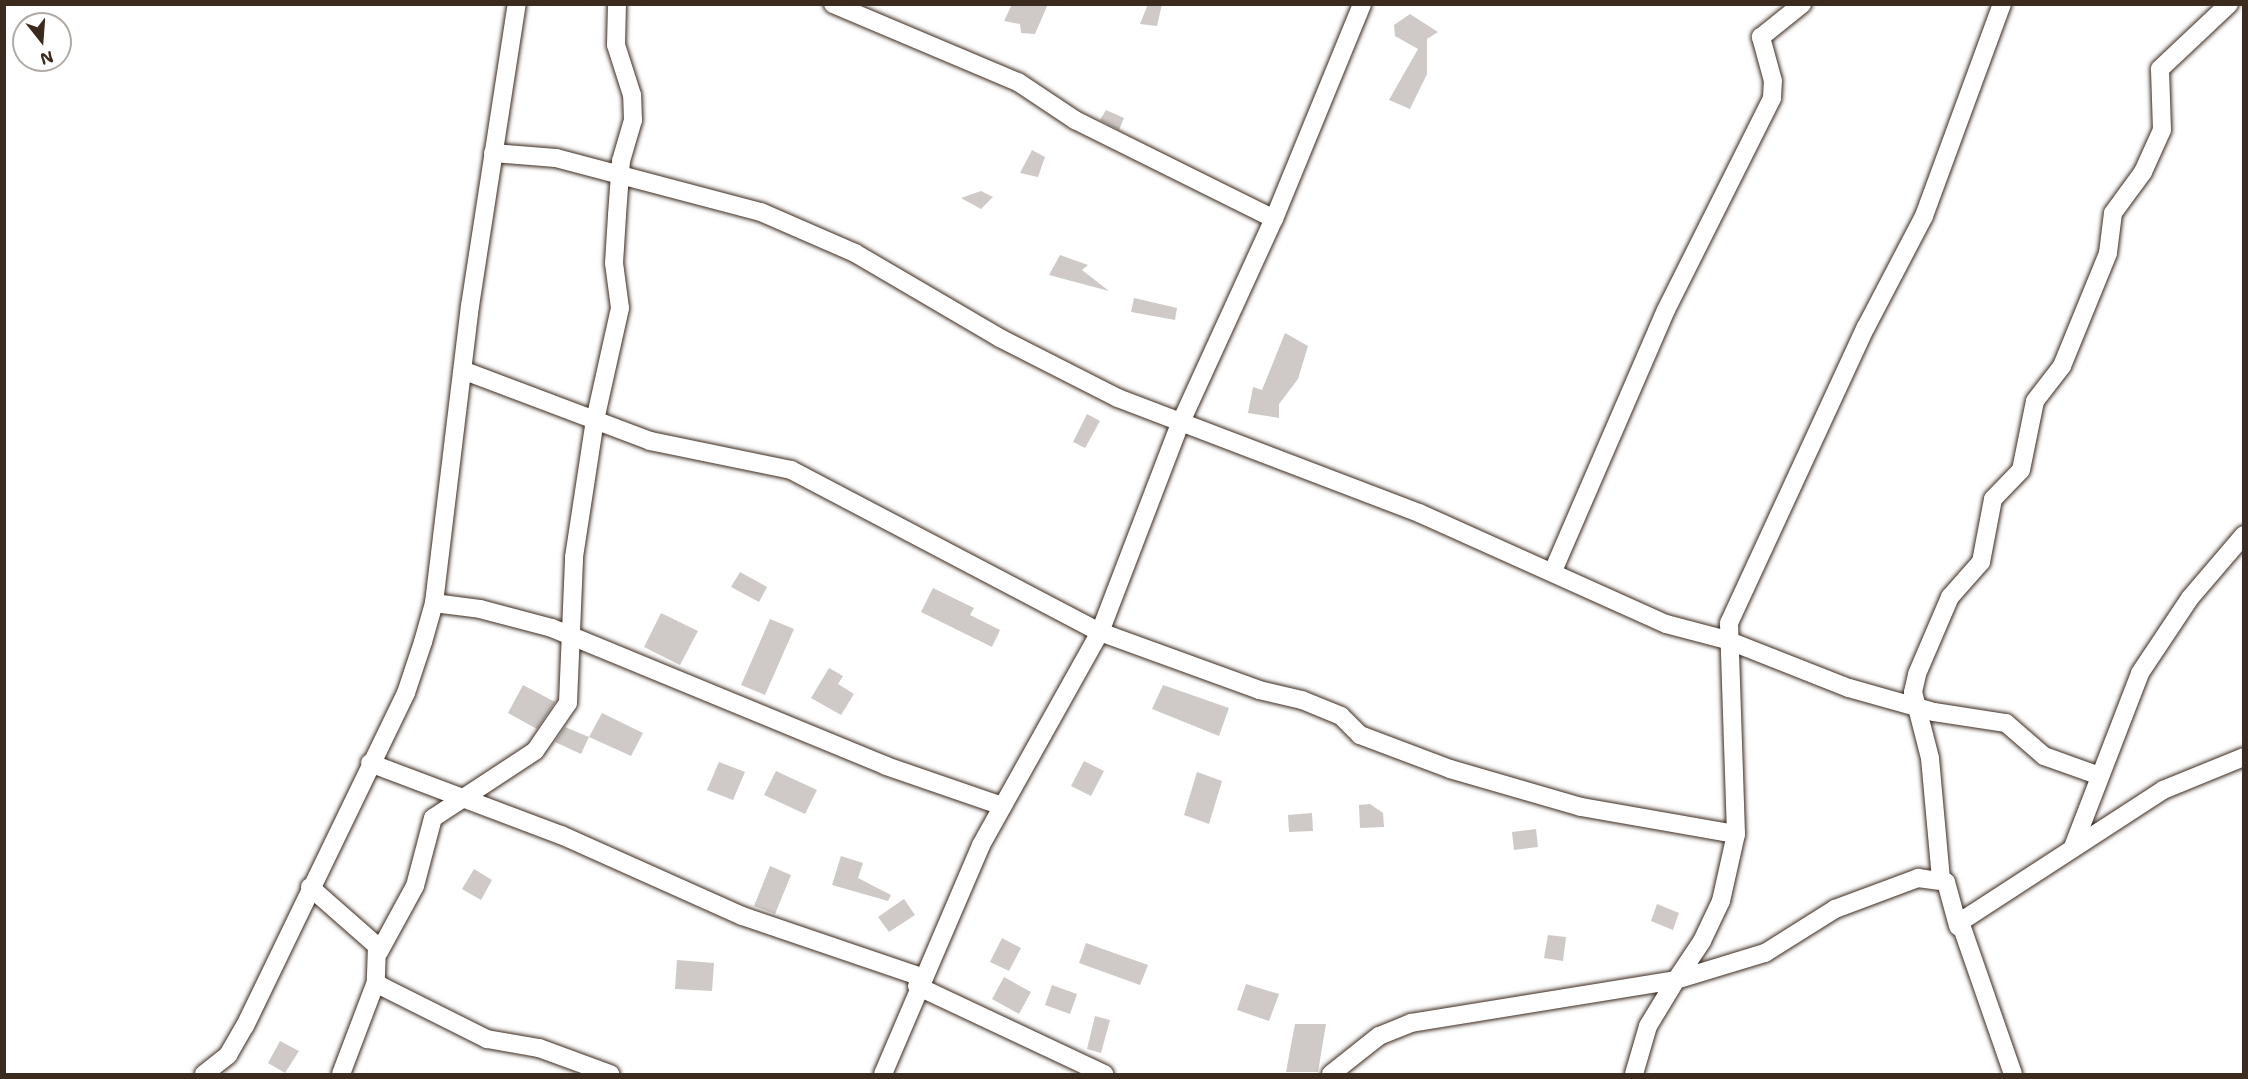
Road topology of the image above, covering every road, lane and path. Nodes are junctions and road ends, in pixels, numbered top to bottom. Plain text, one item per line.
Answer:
1 (517, 4) edge
2 (617, 4) edge
3 (833, 4) edge
4 (1362, 4) edge
5 (1802, 4) edge
6 (2002, 4) edge
7 (2229, 4) edge
8 (493, 153) junction
9 (620, 175) junction
10 (1274, 219) junction
11 (465, 370) junction
12 (595, 420) junction
13 (1180, 424) junction
14 (2244, 535) edge
15 (1553, 571) junction
16 (434, 603) junction
17 (1100, 632) junction
18 (568, 635) junction
19 (1727, 640) junction
20 (1917, 707) junction
21 (2244, 757) edge
22 (370, 763) junction
23 (2097, 775) junction
24 (467, 800) junction
25 (1002, 806) junction
26 (1736, 834) junction
27 (2073, 847) junction
28 (1941, 879) junction
29 (310, 887) junction
30 (1958, 926) junction
31 (379, 952) junction
32 (1676, 980) junction
33 (919, 981) junction
34 (376, 982) junction
35 (204, 1074) edge
36 (341, 1074) edge
37 (610, 1074) edge
38 (883, 1074) edge
39 (1104, 1074) edge
40 (1330, 1074) edge
41 (1634, 1074) edge
42 (2013, 1074) edge

1 - 8 street
2 - 9 street
3 - 10 street
4 - 10 street
5 - 15 street
6 - 19 street
7 - 20 street
8 - 9 street
8 - 11 street
9 - 12 street
9 - 13 street
10 - 13 street
11 - 12 street
11 - 16 street
12 - 17 street
12 - 18 street
13 - 15 street
13 - 17 street
14 - 23 street
15 - 19 street
16 - 18 street
16 - 22 street
17 - 25 street
17 - 26 street
18 - 24 street
18 - 25 street
19 - 20 street
19 - 26 street
20 - 23 street
20 - 28 street
21 - 27 street
22 - 24 street
22 - 29 street
23 - 27 street
24 - 31 street
24 - 33 street
25 - 33 street
26 - 32 street
27 - 30 street
28 - 30 street
28 - 32 street
29 - 31 street
29 - 35 street
30 - 42 street
31 - 34 street
32 - 40 street
32 - 41 street
33 - 38 street
33 - 39 street
34 - 36 street
34 - 37 street

